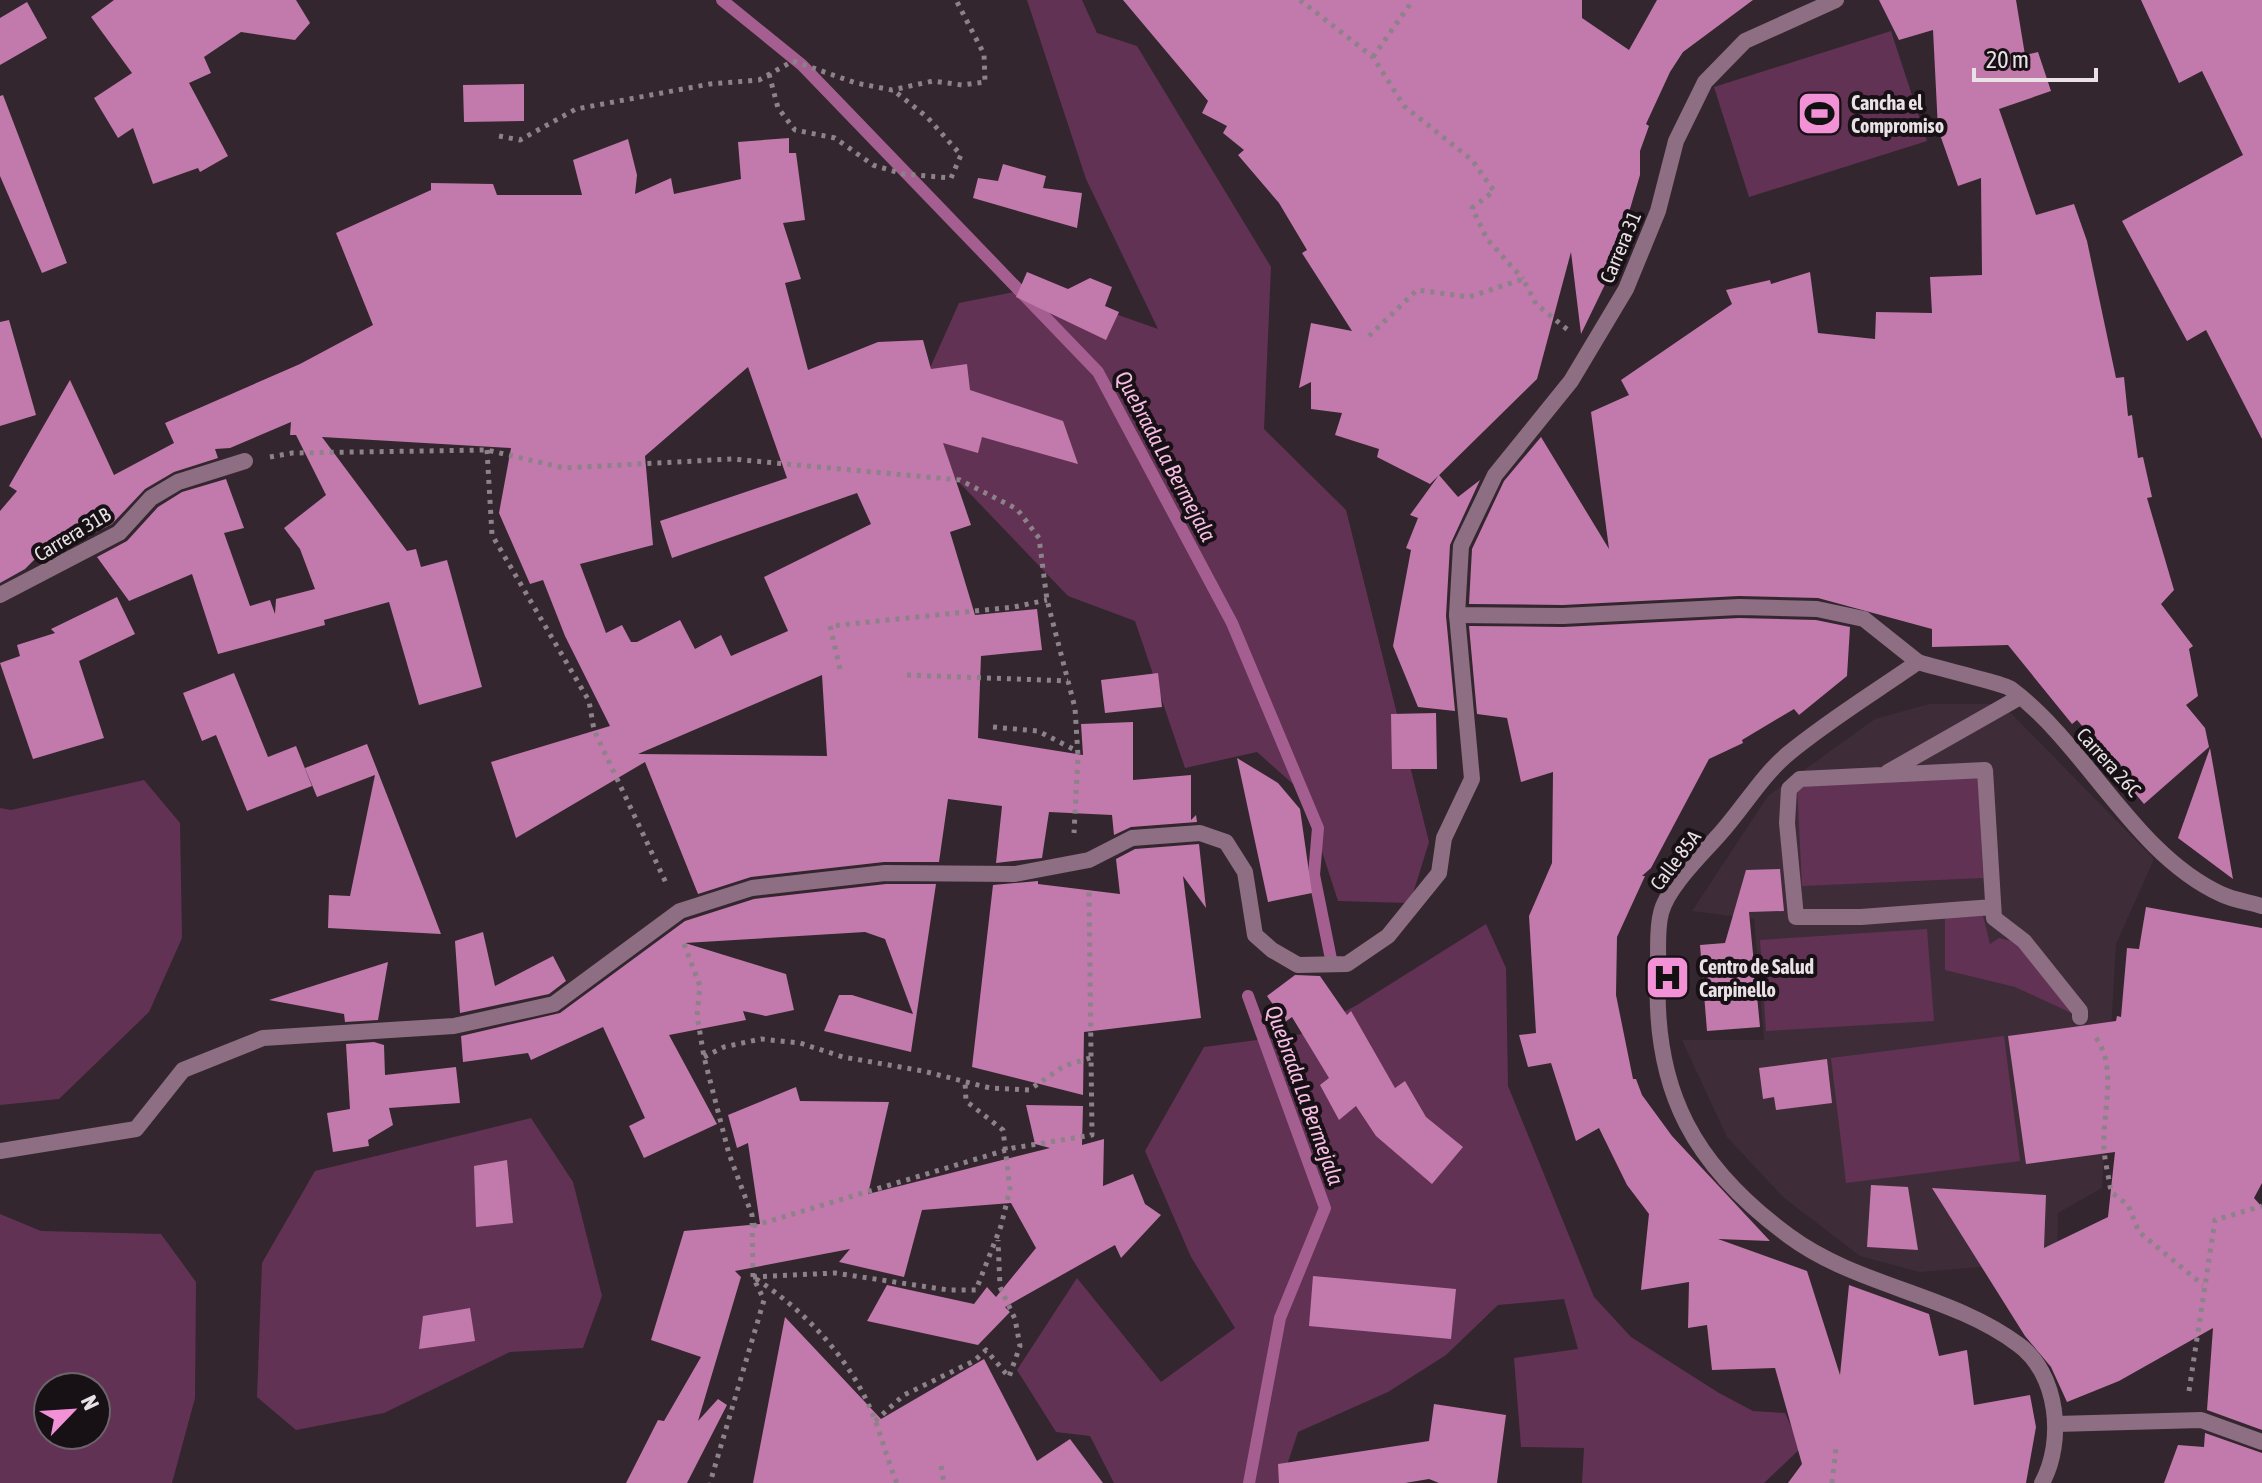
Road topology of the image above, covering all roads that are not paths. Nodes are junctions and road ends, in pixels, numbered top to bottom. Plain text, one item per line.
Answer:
1 (1836, 0) edge
2 (245, 461) road end
3 (0, 595) edge
4 (1457, 615) junction
5 (1918, 662) junction
6 (2020, 697) junction
7 (1876, 777) junction
8 (2262, 906) edge
9 (1993, 907) junction
10 (2080, 1017) road end
11 (0, 1151) edge
12 (2056, 1424) junction
13 (2262, 1442) edge
14 (2042, 1483) edge

1 - 4 street, Carrera 31
2 - 3 street, Carrera 31B
4 - 5 street
4 - 11 street
5 - 6 street, Carrera 26C
5 - 12 street, Calle 85A
6 - 7 street
6 - 8 street, Carrera 26C
7 - 9 street
7 - 9 street
9 - 10 street
12 - 13 street
12 - 14 street, Calle 85A

